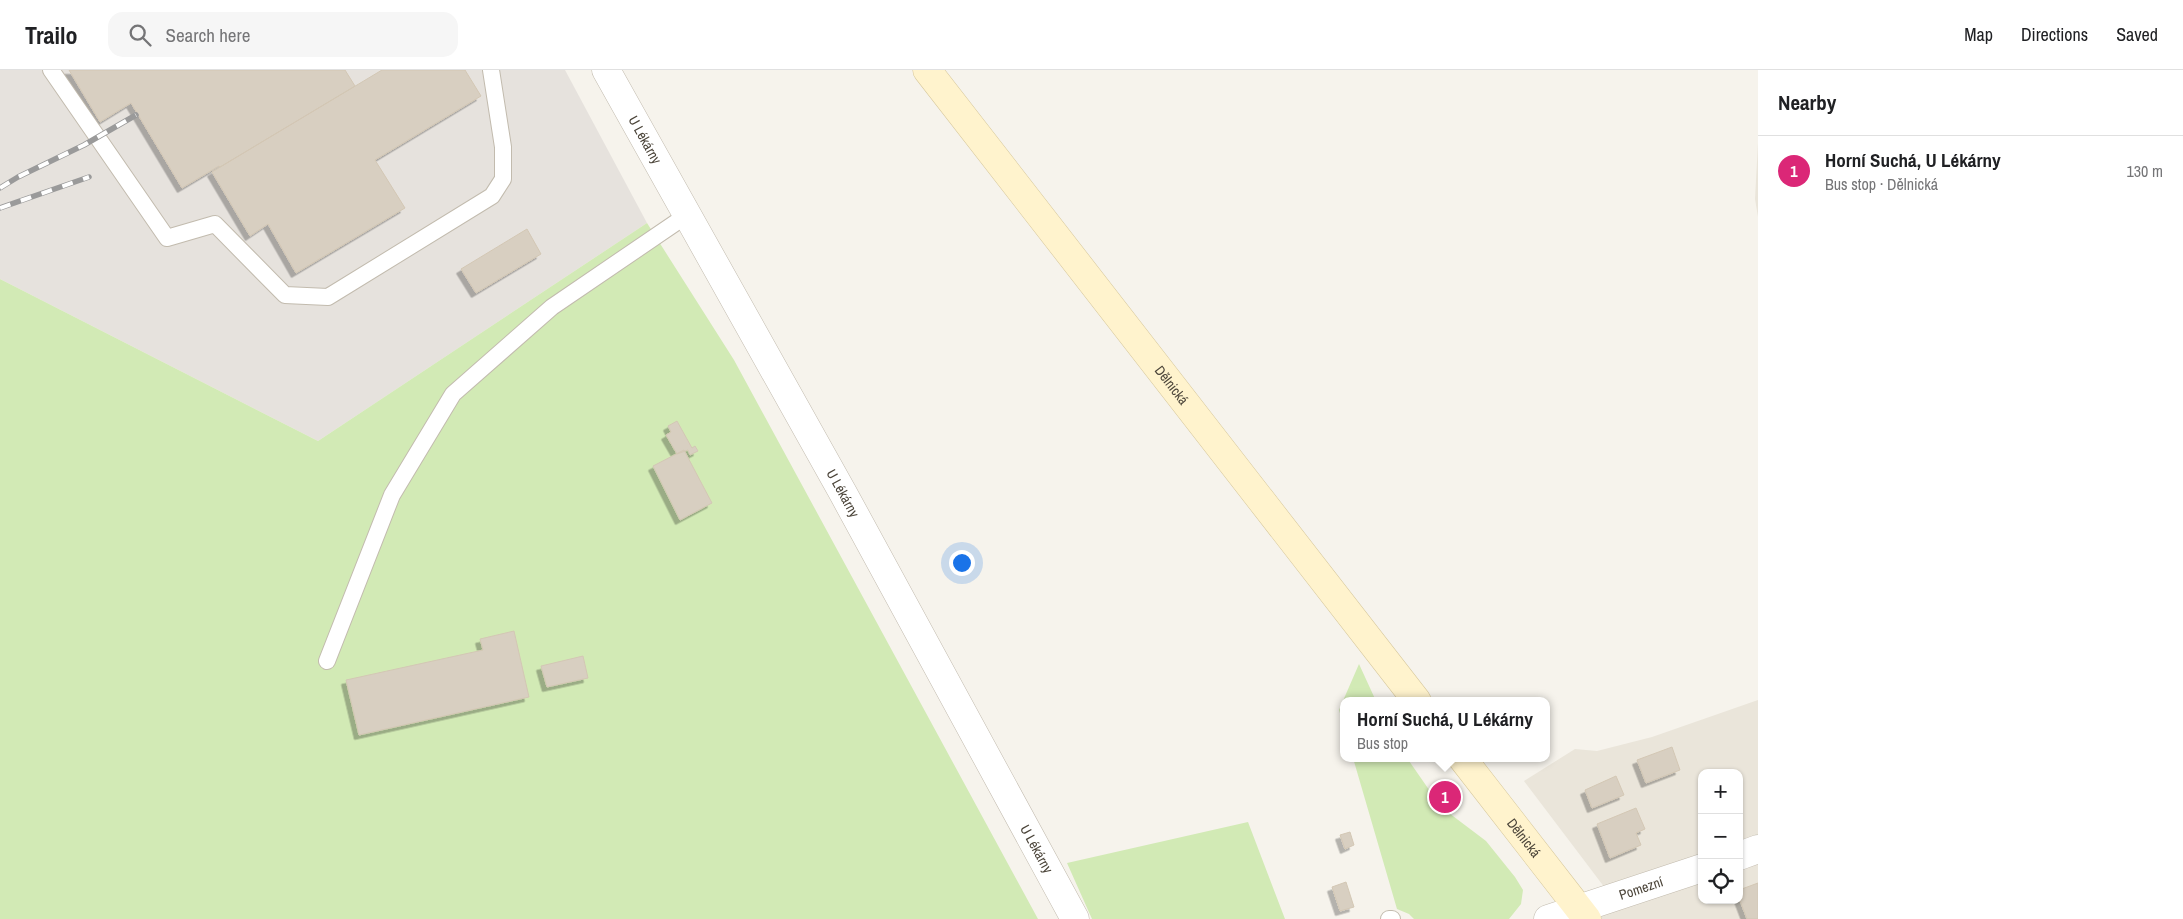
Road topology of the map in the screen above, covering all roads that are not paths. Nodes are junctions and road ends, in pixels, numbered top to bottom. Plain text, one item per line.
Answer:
1 (52, 70) edge
2 (491, 70) edge
3 (606, 70) edge
4 (927, 70) edge
5 (687, 215) junction
6 (327, 660) dead end
7 (1414, 697) edge
8 (1465, 762) edge
9 (1758, 849) edge
10 (1743, 855) edge
11 (1698, 870) edge
12 (1583, 914) edge
13 (1075, 919) edge
14 (1548, 919) edge

1 - 2 lane
3 - 5 street, U Lékárny
4 - 7 main road, Dělnická
5 - 6 lane
5 - 13 street, U Lékárny
8 - 12 main road, Dělnická
9 - 10 street
11 - 12 street, Pomezní
12 - 14 street, Pomezní

